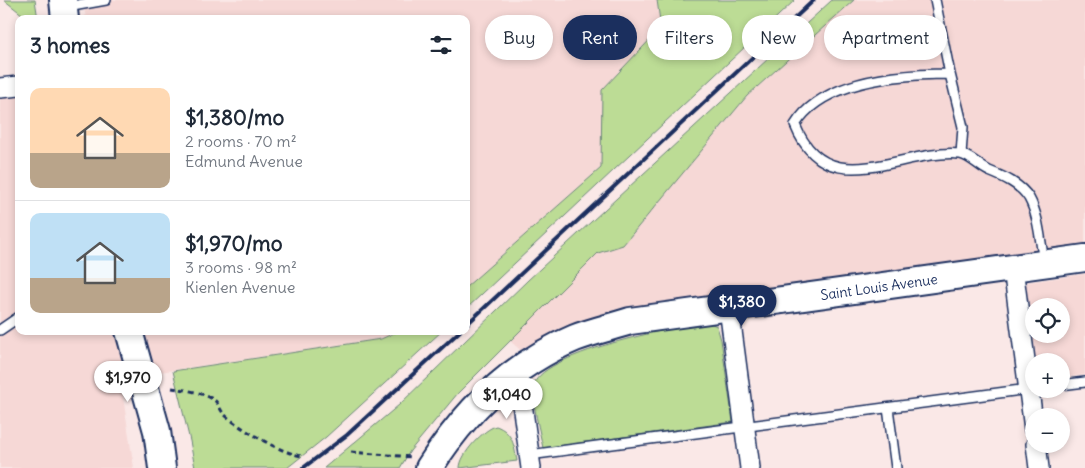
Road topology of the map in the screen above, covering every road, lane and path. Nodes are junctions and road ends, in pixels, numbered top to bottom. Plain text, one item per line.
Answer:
1 (106, 0) edge
2 (935, 0) edge
3 (64, 9) edge
4 (950, 74) junction
5 (15, 86) edge
6 (0, 88) edge
7 (961, 154) junction
8 (1085, 258) edge
9 (1045, 263) junction
10 (1013, 268) junction
11 (729, 308) junction
12 (15, 320) edge
13 (0, 330) edge
14 (130, 335) edge
15 (1026, 353) edge
16 (517, 368) junction
17 (1085, 382) edge
18 (1070, 384) edge
19 (172, 388) dead end
20 (1025, 390) edge
21 (888, 408) junction
22 (744, 425) junction
23 (351, 452) dead end
24 (1037, 453) edge
25 (304, 456) dead end
26 (530, 461) edge
27 (422, 462) edge
28 (162, 468) edge
29 (750, 468) edge
30 (896, 468) edge
31 (1039, 468) edge

1 - 3 lane
2 - 4 lane
4 - 7 lane
4 - 7 lane
5 - 6 street
7 - 9 lane
8 - 9 street, Saint Louis Avenue
9 - 10 street, Saint Louis Avenue
10 - 11 street, Saint Louis Avenue
10 - 15 street
11 - 16 street, Saint Louis Avenue
11 - 22 street
12 - 13 lane
14 - 28 street
16 - 26 street
16 - 27 street, Saint Louis Avenue
17 - 18 lane
19 - 25 path
20 - 21 lane
21 - 22 lane
21 - 30 lane
22 - 26 lane
22 - 29 street
23 - 27 path
24 - 31 street

